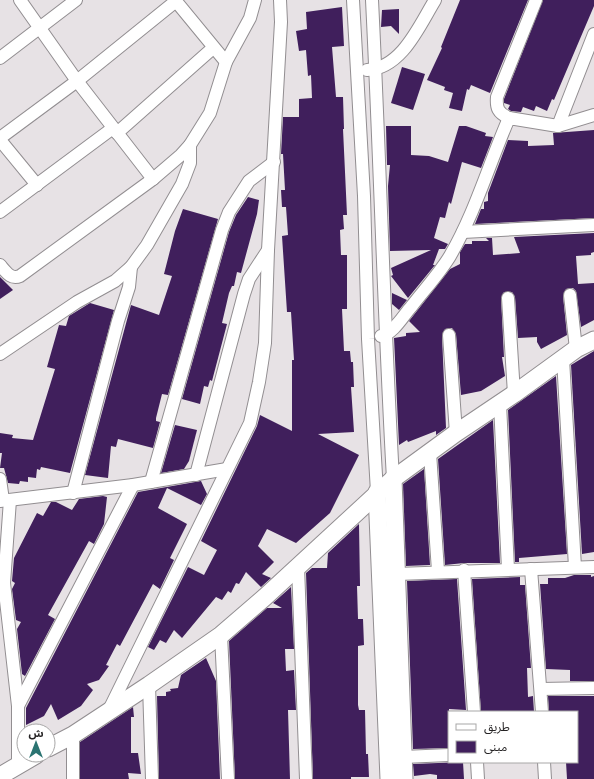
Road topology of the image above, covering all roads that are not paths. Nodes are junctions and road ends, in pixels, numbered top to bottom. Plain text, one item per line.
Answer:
1 (20, 0) edge
2 (76, 0) edge
3 (176, 0) edge
4 (255, 0) edge
5 (280, 0) edge
6 (353, 0) edge
7 (372, 0) edge
8 (436, 0) edge
9 (536, 0) edge
10 (40, 28) junction
11 (594, 34) edge
12 (213, 48) junction
13 (0, 58) edge
14 (226, 62) junction
15 (375, 70) junction
16 (358, 71) junction
17 (77, 81) junction
18 (594, 116) edge
19 (508, 118) junction
20 (558, 126) junction
21 (115, 131) junction
22 (0, 139) edge
23 (190, 145) junction
24 (274, 162) junction
25 (153, 179) junction
26 (37, 185) junction
27 (381, 195) junction
28 (364, 196) junction
29 (0, 212) edge
30 (594, 225) edge
31 (463, 232) junction
32 (268, 250) junction
33 (0, 265) edge
34 (131, 266) junction
35 (570, 295) dead end
36 (508, 298) dead end
37 (449, 335) dead end
38 (385, 336) junction
39 (368, 339) junction
40 (594, 340) edge
41 (0, 354) edge
42 (569, 354) junction
43 (514, 394) junction
44 (500, 404) junction
45 (456, 433) junction
46 (430, 453) junction
47 (227, 469) junction
48 (196, 475) junction
49 (0, 479) edge
50 (393, 479) junction
51 (151, 482) junction
52 (133, 485) junction
53 (377, 492) junction
54 (72, 493) junction
55 (4, 500) edge
56 (575, 567) junction
57 (594, 567) edge
58 (298, 568) junction
59 (508, 569) junction
60 (531, 569) junction
61 (464, 570) junction
62 (438, 571) junction
63 (397, 574) junction
64 (2, 587) edge
65 (221, 635) junction
66 (149, 685) junction
67 (594, 688) edge
68 (540, 689) junction
69 (18, 706) junction
70 (474, 711) edge
71 (542, 711) edge
72 (108, 713) junction
73 (73, 735) junction
74 (56, 744) edge
75 (448, 755) edge
76 (403, 757) junction
77 (477, 763) edge
78 (544, 763) edge
79 (18, 764) joint
80 (0, 776) edge
81 (73, 779) edge
82 (152, 779) edge
83 (228, 779) edge
84 (306, 779) edge
85 (390, 779) edge
86 (404, 779) edge
87 (478, 779) edge
88 (545, 779) edge

1 - 10 street
2 - 10 street
3 - 12 street
3 - 17 street
4 - 14 street
5 - 24 street
6 - 16 street
7 - 15 street
8 - 15 street
9 - 19 street
10 - 13 street
10 - 17 street
11 - 20 street
12 - 14 street
12 - 21 street
14 - 23 street
15 - 16 street
15 - 27 street
16 - 28 street
17 - 21 street
17 - 22 street
18 - 20 street
19 - 20 street
19 - 31 street
21 - 25 street
21 - 26 street
22 - 26 street
23 - 25 street
23 - 34 street
24 - 32 street
24 - 51 street
25 - 33 street
26 - 29 street
27 - 28 street
27 - 38 street
28 - 39 street
30 - 31 street
31 - 38 street
32 - 47 street
32 - 48 street
34 - 41 street
34 - 54 street
35 - 42 street
36 - 43 street
37 - 45 street
38 - 39 street
38 - 50 street
39 - 53 street
40 - 42 street
42 - 43 street
42 - 56 street
43 - 44 street
44 - 45 street
44 - 59 street
45 - 46 street
46 - 50 street
46 - 62 street
47 - 48 street
47 - 72 street
48 - 51 street
49 - 55 street
50 - 53 street
50 - 63 street
51 - 52 street
52 - 54 street
52 - 69 street
53 - 58 street
53 - 85 street
54 - 55 street
55 - 64 street
56 - 57 street
56 - 60 street
58 - 65 street
58 - 84 street
59 - 60 street
59 - 61 street
60 - 68 street
61 - 62 street
61 - 70 street
62 - 63 street
63 - 76 street
64 - 69 street
65 - 66 street
65 - 83 street
66 - 72 street
66 - 82 street
67 - 68 street
68 - 71 street
69 - 79 street
72 - 73 street
73 - 74 street
73 - 81 street
75 - 76 street
76 - 86 street
77 - 87 street
78 - 88 street
79 - 80 street

